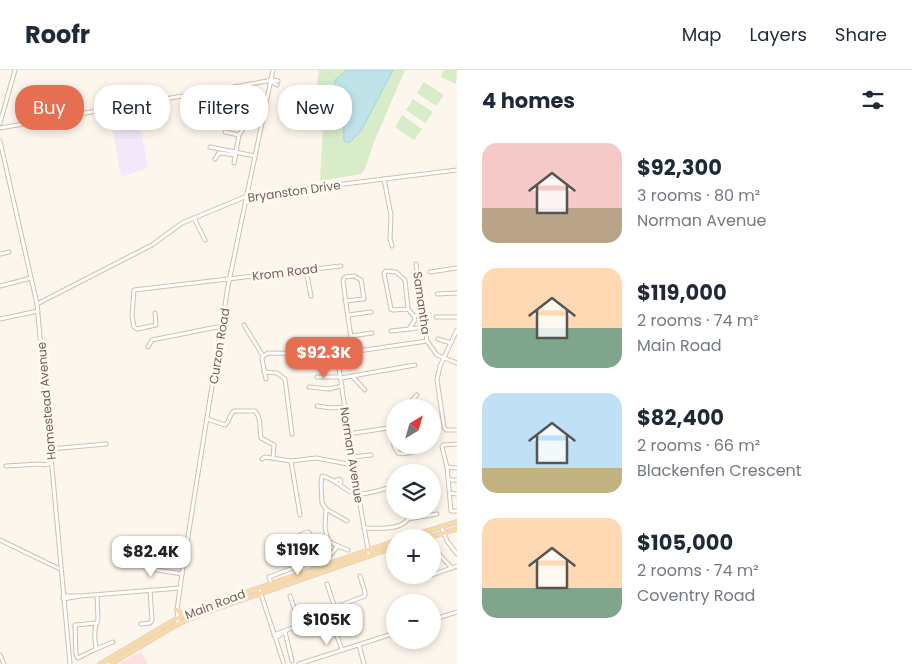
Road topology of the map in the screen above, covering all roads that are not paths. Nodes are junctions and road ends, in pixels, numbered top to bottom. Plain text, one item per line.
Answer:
1 (15, 70) edge
2 (272, 70) edge
3 (270, 81) junction
4 (278, 83) dead end
5 (0, 123) edge
6 (0, 128) edge
7 (243, 130) edge
8 (225, 132) dead end
9 (239, 135) junction
10 (0, 141) edge
11 (210, 147) dead end
12 (235, 154) junction
13 (255, 156) junction
14 (215, 158) dead end
15 (234, 163) dead end
16 (457, 170) edge
17 (384, 179) junction
18 (247, 196) junction
19 (194, 218) junction
20 (205, 240) dead end
21 (392, 246) dead end
22 (9, 252) dead end
23 (0, 254) edge
24 (416, 264) dead end
25 (341, 266) dead end
26 (457, 268) edge
27 (306, 270) junction
28 (430, 272) dead end
29 (31, 278) junction
30 (230, 279) junction
31 (0, 286) edge
32 (437, 294) dead end
33 (457, 294) edge
34 (311, 296) dead end
35 (345, 301) junction
36 (37, 304) junction
37 (408, 309) junction
38 (38, 311) junction
39 (371, 312) dead end
40 (155, 313) dead end
41 (348, 315) junction
42 (424, 315) junction
43 (414, 316) junction
44 (436, 317) dead end
45 (457, 317) edge
46 (0, 319) edge
47 (244, 325) dead end
48 (222, 326) junction
49 (418, 328) dead end
50 (409, 329) junction
51 (457, 330) edge
52 (391, 331) dead end
53 (372, 333) dead end
54 (456, 335) edge
55 (351, 336) junction
56 (438, 339) dead end
57 (427, 341) junction
58 (451, 343) junction
59 (148, 347) dead end
60 (354, 352) junction
61 (337, 354) junction
62 (263, 356) junction
63 (444, 359) junction
64 (457, 363) edge
65 (415, 365) dead end
66 (264, 372) junction
67 (352, 376) junction
68 (317, 377) dead end
69 (341, 377) junction
70 (266, 379) dead end
71 (342, 386) junction
72 (309, 387) dead end
73 (365, 390) dead end
74 (417, 396) dead end
75 (414, 399) edge
76 (316, 406) dead end
77 (345, 407) junction
78 (207, 419) junction
79 (386, 428) edge
80 (457, 430) edge
81 (292, 434) dead end
82 (348, 434) junction
83 (106, 444) dead end
84 (457, 444) edge
85 (50, 449) junction
86 (371, 455) dead end
87 (352, 457) junction
88 (273, 458) junction
89 (262, 459) dead end
90 (291, 461) junction
91 (49, 463) junction
92 (353, 465) junction
93 (6, 466) dead end
94 (447, 467) junction
95 (457, 468) edge
96 (449, 480) junction
97 (457, 480) edge
98 (386, 488) edge
99 (450, 493) junction
100 (358, 494) junction
101 (457, 494) edge
102 (326, 510) junction
103 (457, 511) edge
104 (300, 515) dead end
105 (408, 519) edge
106 (347, 521) dead end
107 (457, 522) edge
108 (441, 526) junction
109 (364, 528) junction
110 (432, 529) edge
111 (457, 529) edge
112 (443, 532) junction
113 (0, 540) edge
114 (386, 544) edge
115 (338, 546) junction
116 (125, 549) dead end
117 (348, 550) dead end
118 (368, 550) junction
119 (386, 550) edge
120 (151, 553) junction
121 (457, 554) edge
122 (369, 555) junction
123 (441, 556) edge
124 (299, 558) junction
125 (184, 559) junction
126 (301, 565) junction
127 (457, 566) edge
128 (452, 568) junction
129 (60, 570) junction
130 (441, 572) edge
131 (182, 574) junction
132 (360, 576) dead end
133 (271, 584) junction
134 (327, 584) dead end
135 (180, 587) junction
136 (259, 588) junction
137 (150, 590) junction
138 (97, 594) junction
139 (261, 594) junction
140 (290, 596) dead end
141 (63, 597) junction
142 (335, 608) junction
143 (177, 610) junction
144 (328, 610) junction
145 (457, 612) edge
146 (315, 614) dead end
147 (186, 615) junction
148 (441, 617) edge
149 (176, 619) junction
150 (96, 623) junction
151 (142, 624) dead end
152 (178, 624) junction
153 (285, 632) junction
154 (275, 636) junction
155 (386, 636) edge
156 (113, 642) dead end
157 (359, 645) junction
158 (96, 649) junction
159 (342, 650) junction
160 (0, 655) edge
161 (292, 661) dead end
162 (4, 664) edge
163 (70, 664) edge
164 (100, 664) edge
165 (111, 664) edge
166 (284, 664) edge
167 (300, 664) edge
168 (364, 664) edge

1 - 5 street
2 - 3 street, Curzon Road
3 - 4 street
3 - 6 street
3 - 13 street, Curzon Road
7 - 9 street
8 - 9 street
9 - 12 street
10 - 29 street, Homestead Avenue
11 - 12 street
12 - 13 street
12 - 14 street
12 - 15 street
13 - 18 street, Curzon Road
16 - 17 street, Bryanston Drive
17 - 18 street, Bryanston Drive
17 - 21 street
18 - 19 street, Bryanston Drive
18 - 30 street, Curzon Road
19 - 20 street
19 - 36 street, Bryanston Drive
22 - 23 street
24 - 42 street, Samantha
25 - 27 street, Krom Road
26 - 28 street
27 - 30 street, Krom Road
27 - 34 street
29 - 31 street
29 - 36 street, Homestead Avenue
30 - 40 street, Krom Road
30 - 48 street, Curzon Road
32 - 33 street
35 - 35 street
35 - 41 street
36 - 38 street, Homestead Avenue
37 - 37 street
37 - 43 street
38 - 46 street
38 - 85 street, Homestead Avenue
39 - 41 street
41 - 55 street
42 - 43 street
42 - 57 street, Samantha
43 - 50 street
44 - 45 street
47 - 62 street
48 - 59 street
48 - 78 street, Curzon Road
49 - 50 street
50 - 52 street
51 - 54 street
53 - 55 street
54 - 58 street
55 - 60 street
56 - 58 street
57 - 60 street
57 - 63 street
58 - 63 street
60 - 61 street
61 - 62 street
61 - 69 street, Norman Avenue
62 - 66 street
63 - 64 street
63 - 80 street
65 - 67 street
66 - 70 street
66 - 81 street
67 - 69 street
67 - 73 street
68 - 69 street
69 - 71 street, Norman Avenue
71 - 72 street
71 - 77 street, Norman Avenue
74 - 75 street
76 - 77 street
77 - 82 street, Norman Avenue
78 - 88 street
78 - 125 street, Curzon Road
79 - 82 street
82 - 87 street, Norman Avenue
83 - 85 street
84 - 94 street
85 - 91 street, Homestead Avenue
86 - 87 street
87 - 92 street, Norman Avenue
88 - 89 street
88 - 90 street
90 - 92 street
90 - 104 street
91 - 93 street
91 - 129 street, Homestead Avenue
92 - 100 street, Norman Avenue
94 - 95 street
94 - 96 street
96 - 97 street
96 - 99 street
98 - 100 street
99 - 101 street
99 - 103 street
100 - 102 street
100 - 109 street, Norman Avenue
102 - 106 street
102 - 115 street
105 - 109 street
107 - 108 main road
108 - 110 main road
108 - 112 street
109 - 118 street, Norman Avenue
111 - 112 main road
112 - 121 street
113 - 129 street
114 - 118 main road, Main Road
115 - 117 street
115 - 126 street
116 - 120 street
118 - 122 street, Norman Avenue
118 - 133 main road, Main Road
119 - 122 main road, Main Road
120 - 125 street
120 - 131 street
122 - 139 main road, Main Road
123 - 128 street
124 - 124 street
124 - 126 street
125 - 131 street, Curzon Road
126 - 133 street
127 - 128 street
128 - 130 street
129 - 141 street, Homestead Avenue
131 - 135 street, Curzon Road
132 - 142 street
133 - 136 main road, Main Road
134 - 142 street
135 - 137 street
135 - 143 street, Curzon Road
136 - 139 street
136 - 147 main road, Main Road
137 - 138 street
137 - 151 street
138 - 141 street
138 - 150 street
139 - 152 main road, Main Road
139 - 154 street
140 - 153 street
141 - 163 street, Homestead Avenue
142 - 144 street
143 - 147 main road
143 - 149 street, Curzon Road
144 - 146 street
144 - 159 street
145 - 148 street
147 - 149 main road, Main Road
149 - 152 street, Curzon Road
149 - 164 main road, Main Road
150 - 158 street
150 - 158 street
152 - 165 main road, Main Road
153 - 154 street
153 - 161 street
154 - 166 street
155 - 157 street
156 - 158 street
157 - 159 street
157 - 168 street
159 - 167 street
160 - 162 street

